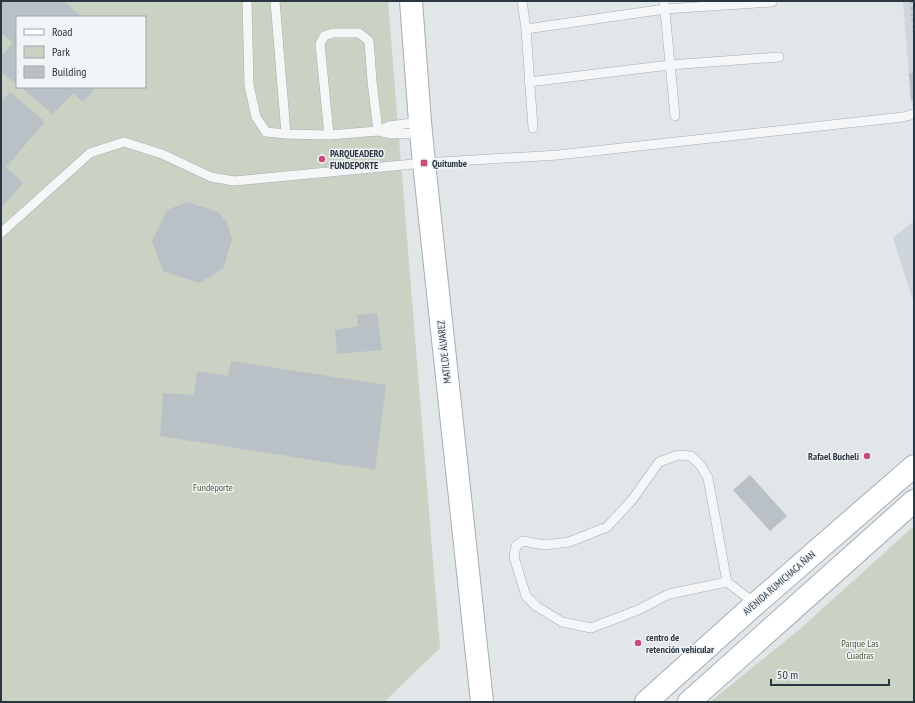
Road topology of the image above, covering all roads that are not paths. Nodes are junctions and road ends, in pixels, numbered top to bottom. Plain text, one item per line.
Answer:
1 (247, 1) edge
2 (275, 1) edge
3 (411, 1) edge
4 (522, 1) edge
5 (772, 2) dead end
6 (664, 5) edge
7 (526, 29) junction
8 (779, 57) dead end
9 (670, 64) junction
10 (529, 82) junction
11 (914, 114) edge
12 (675, 116) dead end
13 (421, 127) junction
14 (533, 128) dead end
15 (378, 130) junction
16 (286, 134) junction
17 (329, 135) junction
18 (424, 163) junction
19 (1, 233) edge
20 (914, 466) edge
21 (914, 501) edge
22 (727, 582) junction
23 (756, 604) junction
24 (776, 624) junction
25 (482, 702) edge
26 (646, 702) edge
27 (688, 702) edge

1 - 16 lane
2 - 16 lane
3 - 13 street, MATILDE ÁLVAREZ
4 - 7 lane
5 - 6 lane
6 - 7 lane
6 - 9 lane
7 - 10 lane
8 - 9 lane
9 - 10 lane
9 - 12 lane
10 - 14 lane
11 - 18 lane
13 - 15 lane
13 - 18 street, MATILDE ÁLVAREZ
15 - 17 lane
15 - 17 lane
16 - 17 lane
18 - 19 lane
18 - 25 street, MATILDE ÁLVAREZ
20 - 23 street, AVENIDA RUMICHACA ÑAN
21 - 24 street
22 - 22 lane
22 - 23 lane
23 - 24 street
23 - 26 street, AVENIDA RUMICHACA ÑAN
24 - 27 street

